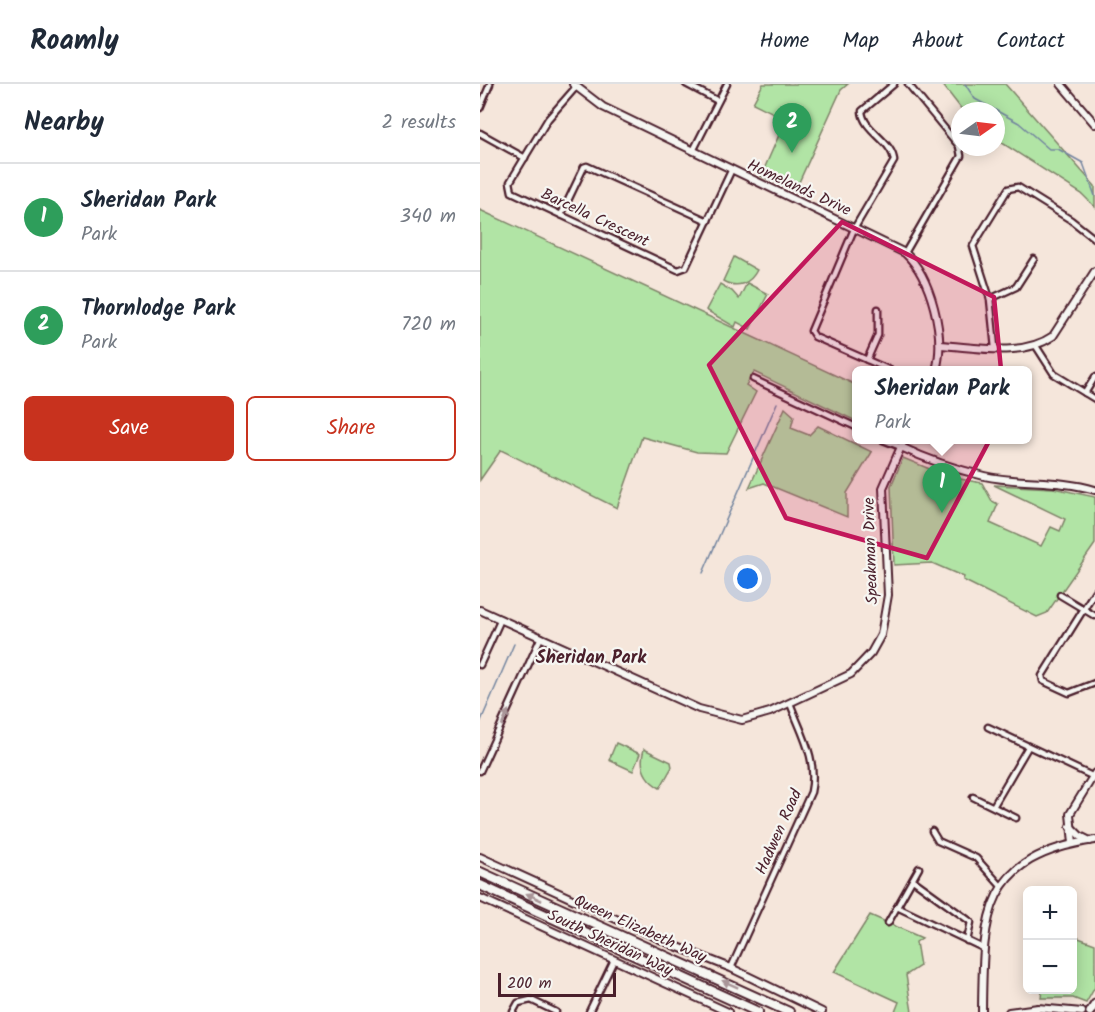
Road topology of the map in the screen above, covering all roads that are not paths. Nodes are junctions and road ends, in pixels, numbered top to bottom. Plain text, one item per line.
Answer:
1 (490, 84) edge
2 (686, 84) edge
3 (727, 84) edge
4 (894, 84) edge
5 (908, 84) edge
6 (1061, 84) edge
7 (574, 86) edge
8 (718, 101) junction
9 (480, 108) edge
10 (1094, 121) edge
11 (480, 133) edge
12 (693, 151) junction
13 (525, 158) junction
14 (731, 171) junction
15 (561, 215) junction
16 (708, 221) junction
17 (854, 229) junction
18 (1095, 239) edge
19 (905, 253) junction
20 (1034, 259) dead end
21 (1095, 271) edge
22 (990, 299) junction
23 (878, 309) dead end
24 (940, 345) junction
25 (1036, 346) junction
26 (995, 348) junction
27 (867, 360) junction
28 (881, 366) edge
29 (937, 366) edge
30 (1095, 376) edge
31 (753, 379) dead end
32 (1085, 393) junction
33 (1095, 399) edge
34 (852, 425) edge
35 (893, 444) edge
36 (902, 444) edge
37 (901, 447) junction
38 (1095, 490) edge
39 (1095, 591) edge
40 (1060, 595) dead end
41 (480, 610) edge
42 (1084, 610) junction
43 (1095, 616) edge
44 (501, 619) junction
45 (541, 638) junction
46 (480, 665) edge
47 (1095, 683) edge
48 (790, 703) junction
49 (988, 727) dead end
50 (1028, 747) junction
51 (480, 771) edge
52 (1094, 776) edge
53 (973, 797) dead end
54 (994, 805) junction
55 (1016, 818) dead end
56 (1070, 826) junction
57 (932, 831) dead end
58 (1092, 841) edge
59 (1073, 843) junction
60 (480, 857) edge
61 (919, 868) dead end
62 (480, 872) edge
63 (913, 880) junction
64 (480, 885) edge
65 (1001, 886) junction
66 (480, 898) edge
67 (897, 907) junction
68 (888, 922) dead end
69 (967, 941) junction
70 (983, 948) junction
71 (614, 960) junction
72 (731, 968) junction
73 (1095, 1004) edge
74 (1044, 1008) junction
75 (786, 1010) edge
76 (513, 1012) edge
77 (556, 1012) edge
78 (589, 1012) edge
79 (728, 1012) edge
80 (758, 1012) edge
81 (794, 1012) edge
82 (822, 1012) edge
83 (982, 1012) edge
84 (1009, 1012) edge
85 (1063, 1012) edge
86 (1082, 1012) edge
87 (1090, 1012) edge

1 - 9 street
2 - 8 street
3 - 8 street
4 - 17 street
5 - 19 street
6 - 10 street
7 - 12 street, Homelands Drive
7 - 13 street, Barcella Crescent
8 - 12 street
11 - 13 street
12 - 14 street, Homelands Drive
13 - 15 street, Barcella Crescent
14 - 16 street, Barcella Crescent
14 - 17 street, Homelands Drive
15 - 16 street, Barcella Crescent
15 - 16 street
17 - 19 street, Homelands Drive
17 - 27 street
18 - 22 street
19 - 24 street, Homelands Drive
20 - 22 street
21 - 25 street
22 - 26 street
23 - 27 street
24 - 26 street
24 - 29 street, Homelands Drive
25 - 26 street
25 - 32 street
27 - 28 street
30 - 32 street
31 - 34 street
32 - 33 street
35 - 37 street
36 - 37 street
37 - 38 street
37 - 48 street, Speakman Drive
39 - 42 street
40 - 42 street
41 - 44 street, Speakman Drive
42 - 43 street
42 - 47 street
44 - 45 street, Speakman Drive
44 - 46 street
45 - 48 street, Speakman Drive
51 -> 45 street
48 - 72 street, Hadwen Road
49 - 50 street
50 - 52 street
50 - 54 street
52 - 56 street
53 - 54 street
54 - 55 street
56 - 58 street
56 - 59 street
57 - 65 street
58 - 59 street
59 - 65 street
60 - 72 street
61 - 63 street
75 -> 62 highway, Queen Elizabeth Way
63 - 67 street
63 - 69 street
64 - 80 highway, Queen Elizabeth Way
65 - 70 street
66 - 71 street, South Sheridan Way
67 - 68 street
67 - 69 street
69 - 70 street
70 - 83 street
71 - 78 street
71 - 79 street, South Sheridan Way
72 - 82 street
73 - 87 main road
74 - 84 street
74 - 85 street
74 - 86 street
75 - 81 highway, Queen Elizabeth Way
76 - 77 street

